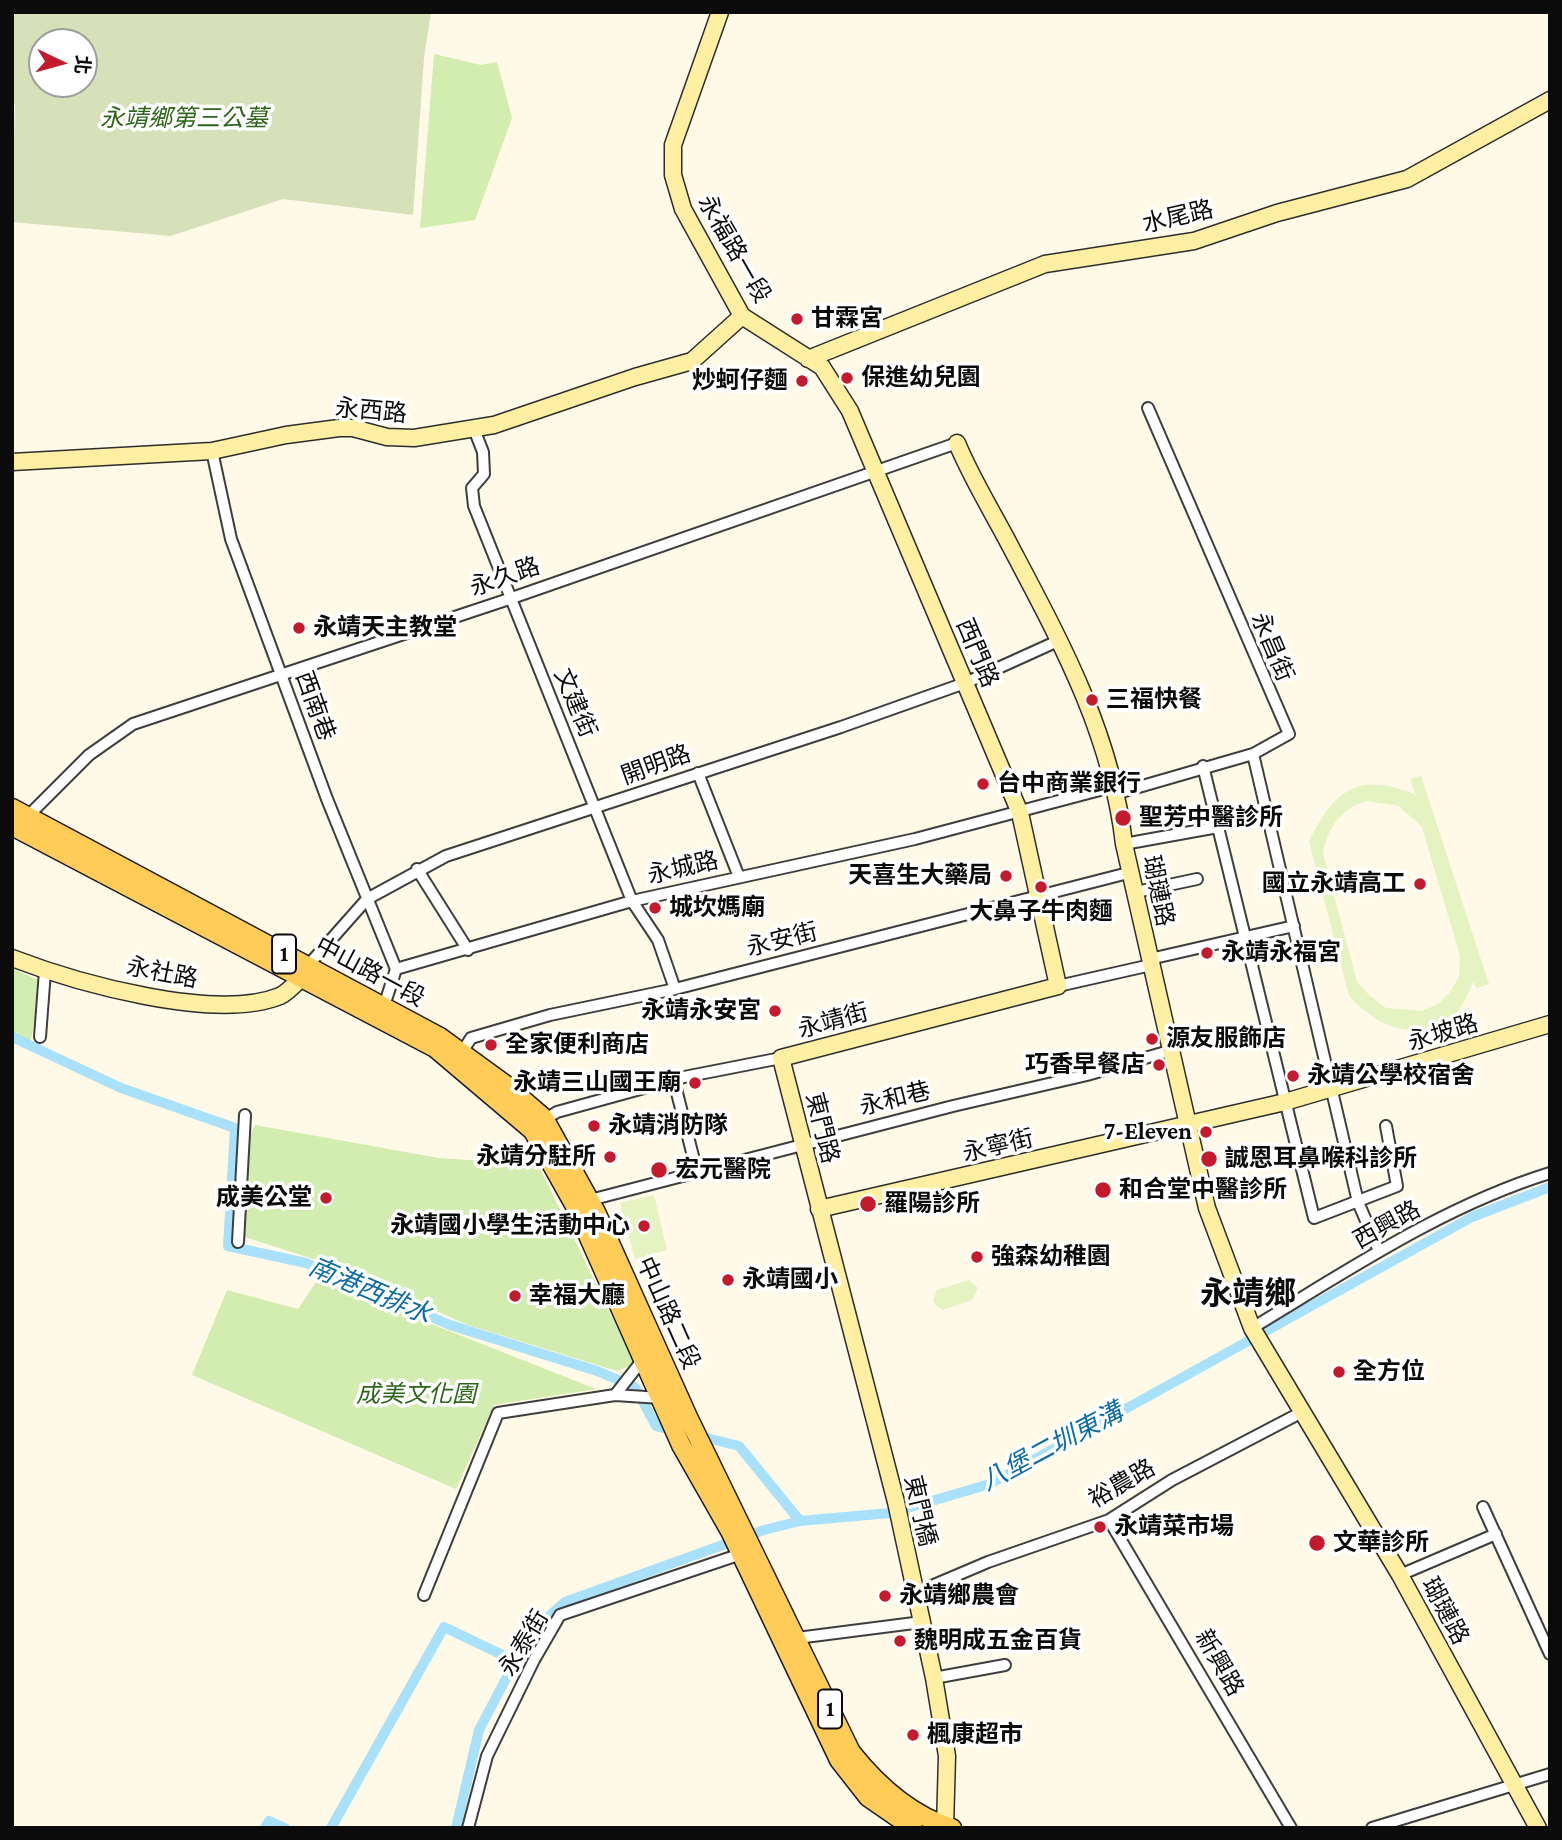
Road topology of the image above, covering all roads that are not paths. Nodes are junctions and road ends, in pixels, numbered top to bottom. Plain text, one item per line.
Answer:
1 (720, 12) edge
2 (1550, 100) edge
3 (742, 316) junction
4 (808, 359) junction
5 (1148, 408) dead end
6 (474, 429) junction
7 (957, 443) joint
8 (212, 451) junction
9 (12, 462) edge
10 (875, 473) junction
11 (509, 599) junction
12 (1060, 640) junction
13 (281, 674) junction
14 (965, 682) junction
15 (1253, 754) junction
16 (1203, 766) junction
17 (698, 774) junction
18 (1117, 789) junction
19 (596, 809) junction
20 (1020, 813) junction
21 (18, 820) edge
22 (1218, 827) junction
23 (1124, 844) junction
24 (417, 869) junction
25 (1132, 872) junction
26 (739, 877) junction
27 (1197, 879) dead end
28 (1136, 892) junction
29 (1039, 896) junction
30 (368, 900) junction
31 (632, 901) junction
32 (1294, 926) junction
33 (1245, 938) junction
34 (468, 950) junction
35 (12, 958) edge
36 (1150, 962) junction
37 (396, 969) junction
38 (45, 971) junction
39 (303, 972) junction
40 (1058, 986) junction
41 (675, 989) junction
42 (384, 1006) junction
43 (1550, 1024) edge
44 (40, 1037) dead end
45 (1169, 1051) junction
46 (458, 1058) junction
47 (781, 1058) junction
48 (674, 1081) junction
49 (1330, 1091) junction
50 (1285, 1102) junction
51 (245, 1115) dead end
52 (1186, 1124) junction
53 (538, 1125) junction
54 (1386, 1126) dead end
55 (803, 1144) junction
56 (697, 1172) junction
57 (1550, 1174) edge
58 (590, 1200) junction
59 (1358, 1202) junction
60 (819, 1209) junction
61 (238, 1242) dead end
62 (1379, 1251) junction
63 (1252, 1328) junction
64 (644, 1359) junction
65 (615, 1395) junction
66 (661, 1398) junction
67 (1304, 1410) junction
68 (1483, 1507) dead end
69 (1109, 1520) junction
70 (737, 1529) junction
71 (1496, 1534) junction
72 (748, 1552) junction
73 (1400, 1575) junction
74 (915, 1593) junction
75 (424, 1595) dead end
76 (922, 1622) junction
77 (797, 1638) junction
78 (1550, 1654) edge
79 (1005, 1665) dead end
80 (934, 1678) junction
81 (1550, 1774) edge
82 (1515, 1783) junction
83 (947, 1827) edge
84 (468, 1828) edge
85 (913, 1828) edge
86 (1291, 1828) edge
87 (1372, 1828) edge
88 (1538, 1828) edge

1 - 3 street, 永福路一段
2 - 4 street, 水尾路
3 - 4 street, 永福路一段
3 - 6 street, 永西路
4 - 10 street, 西門路
5 - 15 street, 永昌街
6 - 8 street, 永西路
6 - 11 street, 文建街
7 - 10 street, 永久路
7 - 12 street, 瑚璉路
8 - 9 street, 永西路
8 - 13 street, 西南巷
10 - 11 street, 永久路
10 - 14 street, 西門路
11 - 13 street, 永久路
11 - 19 street, 文建街
12 - 14 street, 開明路
12 - 18 street, 瑚璉路
13 - 21 street, 永久路
13 - 30 street, 西南巷
14 - 17 street, 開明路
14 - 20 street, 西門路
15 - 16 street, 永昌街
15 - 32 street
16 - 18 street, 永昌街
16 - 22 street
17 - 19 street, 開明路
17 - 26 street
18 - 20 street, 永城路
18 - 23 street, 瑚璉路
19 - 24 street, 開明路
19 - 31 street, 文建街
20 - 26 street, 永城路
20 - 29 street, 西門路
21 - 39 main road, 中山路一段 / 1
22 - 23 street
22 - 33 street
23 - 25 street, 瑚璉路
24 - 30 street, 開明路
24 - 34 street
25 - 28 street, 瑚璉路
25 - 29 street, 永安街
26 - 31 street, 永城路
27 - 28 street
28 - 36 street, 瑚璉路
29 - 40 street, 西門路
29 - 41 street, 永安街
30 - 37 street, 西南巷
30 - 39 street, 開明路
31 - 34 street, 永城路
31 - 41 street, 文建街
32 - 33 street, 永靖街
32 - 49 street
33 - 36 street, 永靖街
33 - 50 street
34 - 37 street, 永城路
35 - 38 street, 永社路
36 - 40 street, 永靖街
36 - 45 street, 瑚璉路
37 - 42 street
38 - 39 street, 永社路
38 - 44 street
39 - 42 main road, 中山路一段 / 1
39 - 46 main road, 中山路一段 / 1
40 - 47 street, 永靖街
41 - 46 street, 永安街
42 - 46 main road, 中山路一段 / 1
43 - 49 street, 永坡路
45 - 52 street, 瑚璉路
45 - 55 street, 永和巷
46 - 53 main road, 中山路一段 / 1
47 - 48 street, 永靖街
47 - 55 street, 東門路
48 - 53 street, 永靖街
48 - 56 street
49 - 50 street, 永坡路
49 - 59 street
50 - 52 street, 永坡路
50 - 59 street
51 - 61 street
52 - 60 street, 永寧街
52 - 63 street, 瑚璉路
53 - 58 main road, 中山路二段 / 1
53 - 64 main road, 中山路二段 / 1
54 - 59 street
55 - 56 street, 永和巷
55 - 60 street, 東門路
56 - 58 street, 永和巷
57 - 62 street, 西興路
58 - 70 main road, 中山路二段 / 1
59 - 62 street
60 - 74 street, 東門橋
62 - 63 street, 西興路
63 - 67 street, 瑚璉路
64 - 65 street
64 - 66 main road, 中山路二段 / 1
65 - 66 street
65 - 75 street
66 - 70 main road, 1
67 - 69 street, 裕農路
67 - 73 street, 瑚璉路
68 - 71 street
69 - 74 street, 裕農路
69 - 86 street, 新興路
70 - 72 main road, 1
71 - 73 street
71 - 78 street
72 - 77 main road, 1
72 - 84 street, 永泰街
72 - 85 main road, 1
73 - 82 street, 瑚璉路
74 - 76 street, 東門橋
76 - 77 street
76 - 80 street, 東門橋
77 - 83 main road, 1
79 - 80 street
80 - 83 street, 東門橋
81 - 82 street
82 - 87 street
82 - 88 street, 瑚璉路

